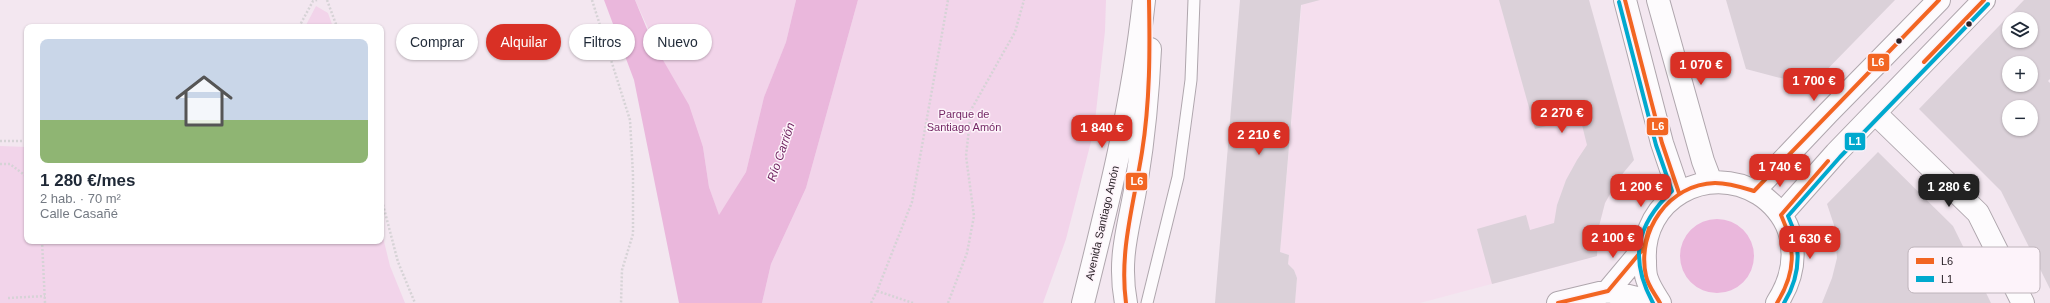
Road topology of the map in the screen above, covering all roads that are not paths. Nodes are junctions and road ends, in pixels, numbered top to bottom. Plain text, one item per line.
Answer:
1 (1144, 0) edge
2 (1149, 0) edge
3 (1194, 0) edge
4 (1625, 0) edge
5 (1658, 0) edge
6 (1939, 0) edge
7 (1984, 0) edge
8 (1875, 113) junction
9 (1711, 182) junction
10 (1754, 191) junction
11 (1679, 193) junction
12 (1781, 215) junction
13 (1995, 247) edge
14 (1644, 248) junction
15 (1608, 291) junction
16 (2018, 293) edge
17 (1083, 303) edge
18 (1126, 303) edge
19 (1147, 303) edge
20 (1558, 303) edge
21 (1659, 303) edge
22 (1777, 303) edge
23 (2023, 303) edge

1 - 17 street, Avenida Santiago Amón
2 - 18 street
3 - 19 lane
4 - 11 street
5 - 9 street
6 - 10 street
7 - 8 street
8 - 12 street
8 - 13 street
9 - 10 street
9 - 11 street
10 - 12 street
11 - 14 street
12 - 22 street
14 - 15 street
14 - 21 street
15 - 20 street
15 - 21 street
16 - 23 street

